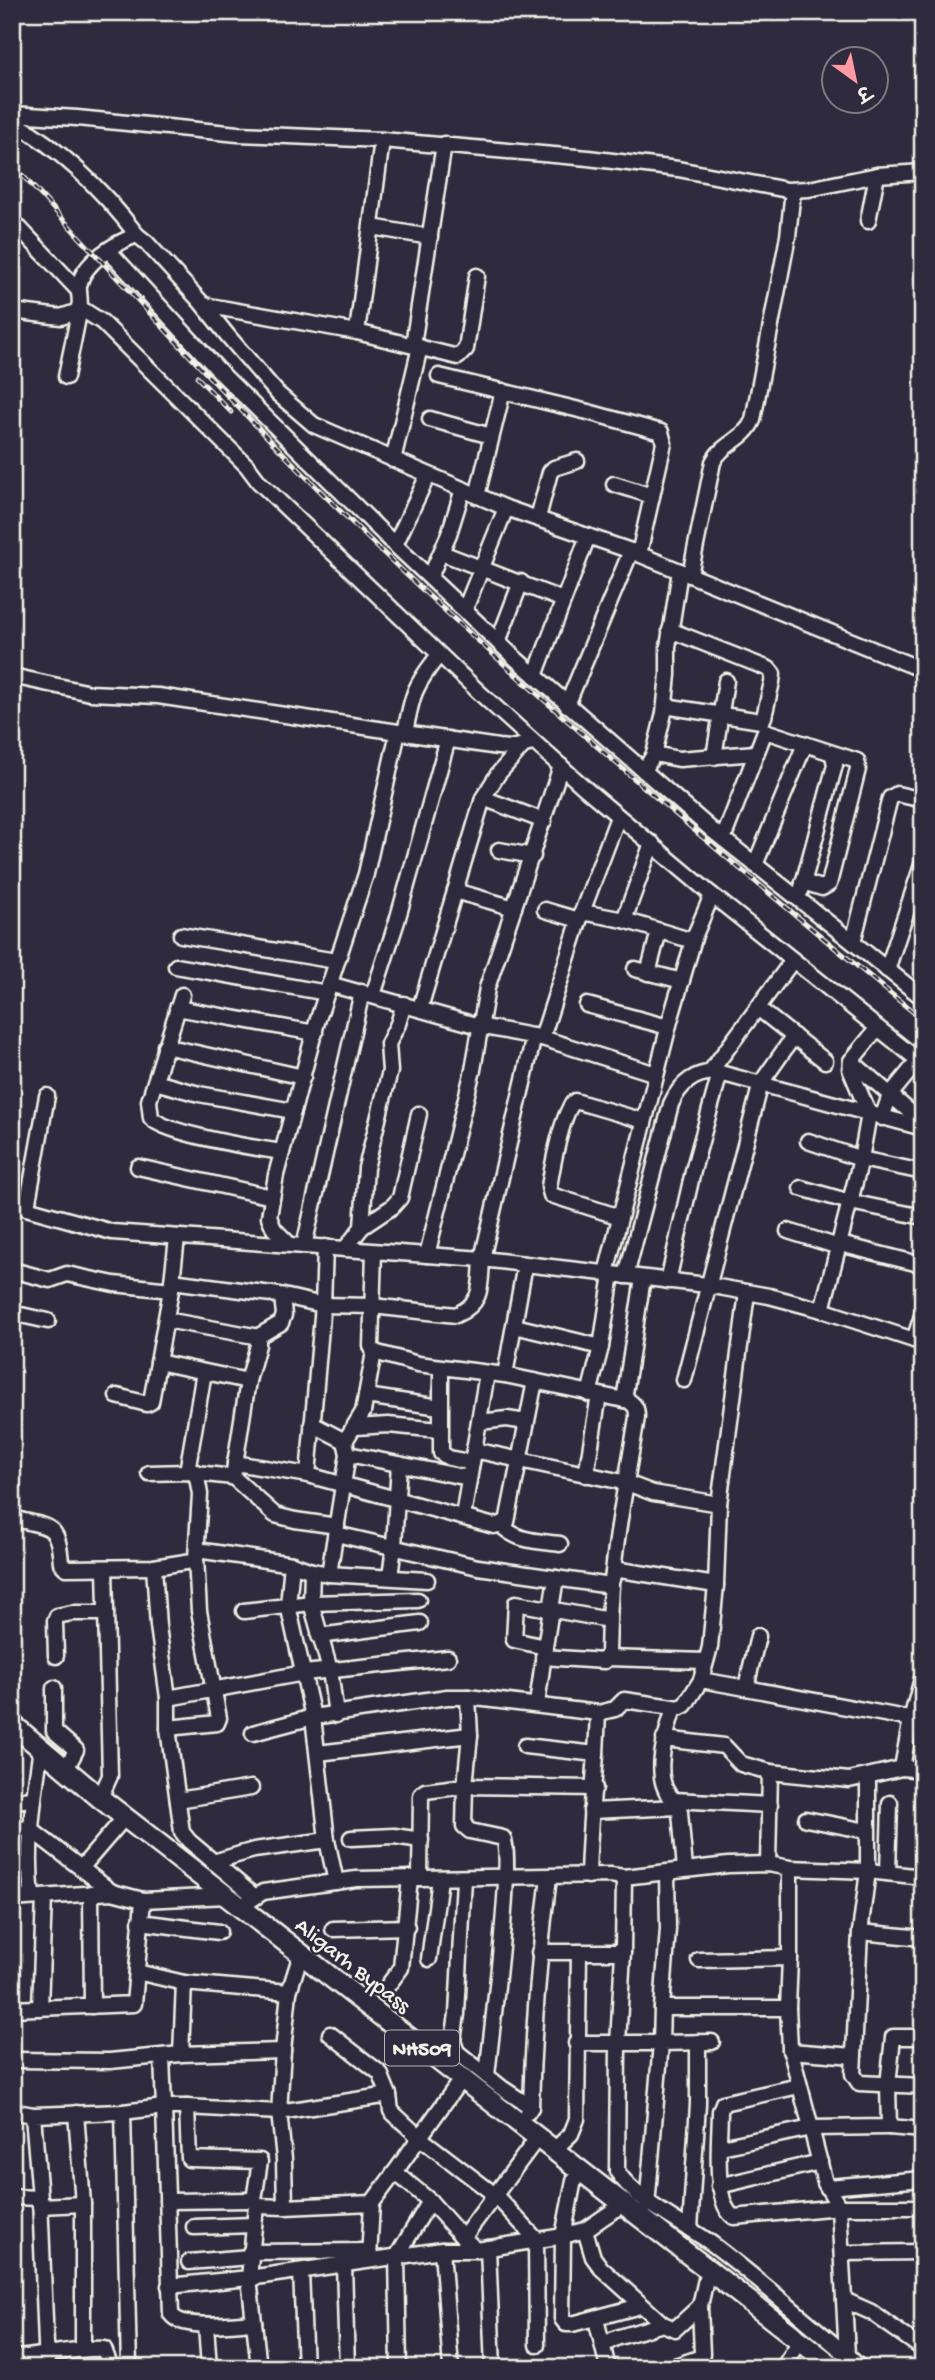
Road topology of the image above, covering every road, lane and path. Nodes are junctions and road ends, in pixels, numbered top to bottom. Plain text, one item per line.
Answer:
1 (12, 114) edge
2 (12, 121) edge
3 (382, 140) junction
4 (444, 144) junction
5 (923, 173) edge
6 (877, 175) junction
7 (793, 190) junction
8 (12, 220) edge
9 (868, 221) dead end
10 (372, 227) junction
11 (137, 235) junction
12 (430, 237) junction
13 (109, 251) junction
14 (477, 276) dead end
15 (79, 290) junction
16 (204, 305) junction
17 (80, 308) junction
18 (12, 311) edge
19 (357, 332) junction
20 (416, 346) junction
21 (439, 376) dead end
22 (66, 377) dead end
23 (502, 391) junction
24 (430, 419) dead end
25 (491, 436) junction
26 (393, 460) junction
27 (577, 461) dead end
28 (428, 475) junction
29 (614, 484) dead end
30 (470, 492) junction
31 (652, 496) junction
32 (506, 508) junction
33 (538, 518) junction
34 (588, 536) junction
35 (395, 545) junction
36 (635, 552) junction
37 (442, 553) junction
38 (482, 567) junction
39 (685, 573) junction
40 (430, 577) junction
41 (521, 582) junction
42 (563, 600) junction
43 (465, 609) junction
44 (670, 630) junction
45 (498, 642) junction
46 (439, 655) junction
47 (923, 670) edge
48 (12, 676) edge
49 (535, 676) junction
50 (726, 681) dead end
51 (567, 705) junction
52 (665, 706) junction
53 (720, 716) junction
54 (401, 733) junction
55 (448, 739) junction
56 (805, 744) junction
57 (528, 745) junction
58 (756, 753) junction
59 (654, 754) junction
60 (833, 754) junction
61 (714, 757) junction
62 (561, 766) junction
63 (644, 771) junction
64 (483, 798) junction
65 (923, 800) edge
66 (618, 817) junction
67 (544, 821) junction
68 (723, 839) junction
69 (652, 844) junction
70 (499, 850) dead end
71 (533, 856) junction
72 (923, 862) edge
73 (755, 865) junction
74 (803, 882) junction
75 (455, 891) junction
76 (712, 895) junction
77 (798, 899) junction
78 (514, 908) junction
79 (545, 910) dead end
80 (581, 916) junction
81 (624, 920) junction
82 (659, 931) junction
83 (181, 935) dead end
84 (693, 941) junction
85 (853, 942) junction
86 (793, 960) junction
87 (336, 961) junction
88 (176, 966) dead end
89 (887, 970) junction
90 (682, 981) junction
91 (328, 988) junction
92 (367, 994) junction
93 (923, 998) edge
94 (404, 1004) junction
95 (587, 1005) dead end
96 (419, 1008) junction
97 (759, 1009) junction
98 (479, 1026) junction
99 (668, 1027) junction
100 (877, 1029) junction
101 (314, 1033) junction
102 (794, 1036) junction
103 (538, 1037) junction
104 (165, 1045) junction
105 (824, 1061) dead end
106 (851, 1061) junction
107 (920, 1063) edge
108 (715, 1073) junction
109 (656, 1074) junction
110 (303, 1077) junction
111 (155, 1082) junction
112 (761, 1083) junction
113 (890, 1095) junction
114 (47, 1096) dead end
115 (293, 1111) junction
116 (419, 1114) dead end
117 (876, 1116) junction
118 (644, 1121) junction
119 (923, 1122) edge
120 (923, 1128) edge
121 (808, 1142) dead end
122 (282, 1152) junction
123 (861, 1159) junction
124 (138, 1167) dead end
125 (923, 1172) edge
126 (801, 1188) dead end
127 (272, 1198) junction
128 (850, 1202) junction
129 (20, 1206) edge
130 (620, 1217) junction
131 (923, 1217) edge
132 (362, 1227) junction
133 (788, 1231) dead end
134 (177, 1238) junction
135 (297, 1245) junction
136 (840, 1246) junction
137 (325, 1247) junction
138 (345, 1249) junction
139 (374, 1252) junction
140 (426, 1255) junction
141 (482, 1259) junction
142 (525, 1264) junction
143 (923, 1265) edge
144 (12, 1270) edge
145 (614, 1275) junction
146 (643, 1278) junction
147 (668, 1281) junction
148 (707, 1285) junction
149 (172, 1286) junction
150 (747, 1293) junction
151 (282, 1296) junction
152 (323, 1305) junction
153 (372, 1306) junction
154 (822, 1310) junction
155 (12, 1313) edge
156 (923, 1313) edge
157 (166, 1320) junction
158 (48, 1321) dead end
159 (515, 1326) junction
160 (257, 1337) junction
161 (918, 1342) edge
162 (601, 1347) junction
163 (374, 1352) junction
164 (158, 1362) junction
165 (441, 1368) junction
166 (204, 1372) junction
167 (487, 1373) junction
168 (505, 1375) junction
169 (684, 1380) dead end
170 (248, 1381) junction
171 (535, 1381) junction
172 (594, 1394) junction
173 (117, 1396) dead end
174 (366, 1396) junction
175 (624, 1400) junction
176 (440, 1407) junction
177 (479, 1422) junction
178 (526, 1422) junction
179 (312, 1424) junction
180 (356, 1427) junction
181 (440, 1430) junction
182 (347, 1448) junction
183 (518, 1460) junction
184 (399, 1464) junction
185 (472, 1464) junction
186 (234, 1470) junction
187 (192, 1472) junction
188 (149, 1473) dead end
189 (308, 1475) junction
190 (586, 1475) junction
191 (627, 1483) junction
192 (344, 1484) junction
193 (396, 1501) junction
194 (719, 1504) junction
195 (463, 1516) junction
196 (12, 1518) edge
197 (501, 1525) junction
198 (337, 1530) junction
199 (560, 1544) dead end
200 (394, 1546) junction
201 (197, 1554) junction
202 (292, 1564) junction
203 (154, 1567) junction
204 (105, 1568) junction
205 (312, 1571) junction
206 (329, 1574) junction
207 (390, 1577) junction
208 (556, 1578) junction
209 (612, 1579) junction
210 (426, 1580) dead end
211 (716, 1585) junction
212 (418, 1600) dead end
213 (311, 1604) junction
214 (288, 1605) junction
215 (551, 1608) junction
216 (244, 1611) dead end
217 (106, 1613) junction
218 (609, 1620) junction
219 (420, 1623) dead end
220 (319, 1636) junction
221 (758, 1636) dead end
222 (544, 1652) junction
223 (56, 1656) dead end
224 (448, 1658) dead end
225 (607, 1658) junction
226 (706, 1661) junction
227 (330, 1670) junction
228 (303, 1673) junction
229 (923, 1675) edge
230 (701, 1680) junction
231 (54, 1688) dead end
232 (746, 1688) junction
233 (214, 1689) junction
234 (468, 1697) junction
235 (168, 1698) junction
236 (537, 1704) junction
237 (674, 1708) junction
238 (598, 1713) junction
239 (336, 1714) junction
240 (313, 1717) junction
241 (917, 1720) edge
242 (12, 1724) edge
243 (168, 1728) junction
244 (253, 1733) dead end
245 (470, 1735) junction
246 (664, 1739) junction
247 (525, 1746) dead end
248 (41, 1747) junction
249 (318, 1753) junction
250 (596, 1754) junction
251 (71, 1761) junction
252 (902, 1768) junction
253 (923, 1770) edge
254 (770, 1772) junction
255 (868, 1776) junction
256 (465, 1786) junction
257 (251, 1788) dead end
258 (595, 1788) junction
259 (100, 1798) junction
260 (33, 1799) junction
261 (178, 1800) junction
262 (12, 1801) edge
263 (890, 1803) dead end
264 (679, 1804) junction
265 (770, 1805) junction
266 (591, 1811) junction
267 (125, 1817) junction
268 (806, 1819) dead end
269 (29, 1828) junction
270 (12, 1830) edge
271 (867, 1830) junction
272 (351, 1838) dead end
273 (327, 1840) junction
274 (421, 1840) junction
275 (213, 1862) junction
276 (768, 1864) junction
277 (28, 1865) junction
278 (12, 1866) edge
279 (82, 1867) junction
280 (790, 1868) junction
281 (685, 1869) junction
282 (868, 1871) junction
283 (667, 1873) junction
284 (888, 1873) junction
285 (588, 1876) junction
286 (550, 1877) junction
287 (624, 1877) junction
288 (923, 1877) edge
289 (415, 1878) junction
290 (507, 1878) junction
291 (440, 1879) junction
292 (464, 1879) junction
293 (336, 1882) junction
294 (113, 1892) junction
295 (92, 1893) junction
296 (38, 1897) junction
297 (12, 1899) edge
298 (143, 1900) junction
299 (244, 1900) junction
300 (140, 1922) junction
301 (407, 1927) junction
302 (333, 1929) dead end
303 (219, 1932) dead end
304 (860, 1933) junction
305 (923, 1938) edge
306 (539, 1952) junction
307 (579, 1952) junction
308 (623, 1952) junction
309 (302, 1954) junction
310 (790, 1958) junction
311 (429, 1959) dead end
312 (699, 1960) dead end
313 (137, 1972) junction
314 (184, 1983) junction
315 (289, 1992) junction
316 (383, 1992) dead end
317 (92, 2006) junction
318 (40, 2008) junction
319 (662, 2008) junction
320 (788, 2008) junction
321 (12, 2009) edge
322 (330, 2034) dead end
323 (923, 2037) edge
324 (576, 2043) junction
325 (661, 2043) junction
326 (618, 2044) junction
327 (283, 2051) junction
328 (790, 2052) junction
329 (181, 2054) junction
330 (854, 2056) junction
331 (162, 2057) junction
332 (12, 2060) edge
333 (487, 2076) junction
334 (461, 2078) junction
335 (888, 2085) junction
336 (923, 2085) edge
337 (799, 2086) junction
338 (389, 2095) junction
339 (164, 2107) junction
340 (187, 2107) junction
341 (12, 2111) edge
342 (123, 2112) junction
343 (279, 2112) junction
344 (76, 2113) junction
345 (33, 2115) junction
346 (525, 2115) junction
347 (889, 2127) junction
348 (811, 2128) junction
349 (923, 2130) edge
350 (419, 2137) junction
351 (538, 2137) junction
352 (720, 2147) junction
353 (554, 2150) junction
354 (189, 2159) junction
355 (284, 2159) junction
356 (167, 2161) junction
357 (260, 2161) junction
358 (820, 2162) junction
359 (395, 2172) junction
360 (583, 2173) junction
361 (923, 2179) edge
362 (719, 2186) junction
363 (828, 2187) junction
364 (495, 2195) junction
365 (12, 2197) edge
366 (167, 2201) junction
367 (430, 2201) junction
368 (40, 2202) junction
369 (255, 2203) junction
370 (372, 2203) junction
371 (83, 2204) junction
372 (285, 2207) junction
373 (839, 2207) junction
374 (923, 2207) edge
375 (639, 2208) junction
376 (254, 2225) junction
377 (194, 2227) dead end
378 (690, 2229) junction
379 (585, 2230) junction
380 (563, 2236) junction
381 (463, 2238) junction
382 (536, 2239) junction
383 (483, 2249) junction
384 (442, 2250) junction
385 (923, 2252) edge
386 (843, 2253) junction
387 (250, 2254) junction
388 (369, 2256) junction
389 (397, 2256) junction
390 (189, 2262) dead end
391 (344, 2264) junction
392 (708, 2270) junction
393 (301, 2271) junction
394 (248, 2278) junction
395 (169, 2286) junction
396 (844, 2300) junction
397 (640, 2306) junction
398 (700, 2306) junction
399 (596, 2319) junction
400 (254, 2322) junction
401 (663, 2324) junction
402 (206, 2325) junction
403 (901, 2332) junction
404 (923, 2334) edge
405 (800, 2341) junction
406 (537, 2345) dead end
407 (603, 2345) junction
408 (83, 2349) junction
409 (923, 2350) edge
410 (12, 2358) edge
411 (841, 2361) edge
412 (46, 2362) edge
413 (696, 2363) edge
414 (111, 2368) edge
415 (129, 2368) edge
416 (209, 2368) edge
417 (259, 2368) edge
418 (305, 2368) edge
419 (347, 2368) edge
420 (399, 2368) edge
421 (451, 2368) edge
422 (493, 2368) edge
423 (608, 2368) edge
424 (669, 2368) edge
425 (783, 2368) edge
426 (860, 2368) edge

1 - 3 street
2 - 11 street
3 - 4 street
3 - 10 street
4 - 7 street
4 - 12 street
5 - 6 street
6 - 7 street
6 - 9 street
7 - 39 street
8 - 15 street
10 - 12 street
10 - 19 street
11 - 13 street
11 - 16 street
12 - 20 street
13 - 15 street
13 - 35 street
14 - 20 street
15 - 17 street
16 - 19 street
16 - 26 street
17 - 18 street
17 - 22 street
17 - 46 street
19 - 20 street
20 - 26 street
21 - 23 street
23 - 25 street
23 - 31 street
24 - 25 street
25 - 30 street
26 - 28 street
27 - 33 street
28 - 30 street
28 - 35 street
29 - 31 street
30 - 32 street
30 - 37 street
31 - 36 street
32 - 33 street
32 - 38 street
33 - 34 street
34 - 36 street
34 - 42 street
35 - 40 street
36 - 39 street
36 - 51 street
37 - 38 street
37 - 40 street
38 - 41 street
38 - 43 street
39 - 44 street
39 - 47 street
40 - 43 street
41 - 42 street
41 - 45 street
42 - 49 street
43 - 45 street
44 - 52 street
44 - 53 street
45 - 49 street
46 - 54 street
46 - 57 street
48 - 54 street
49 - 51 street
50 - 53 street
51 - 63 street
52 - 53 street
52 - 59 street
53 - 61 street
54 - 55 street
54 - 87 street
55 - 57 street
55 - 92 street
56 - 58 street
56 - 60 street
56 - 73 street
57 - 62 street
57 - 64 street
58 - 61 street
58 - 68 street
59 - 61 street
59 - 63 street
60 - 74 street
60 - 74 street
62 - 66 street
62 - 67 street
63 - 68 street
64 - 67 street
64 - 75 street
65 - 85 street
66 - 69 street
66 - 80 street
67 - 71 street
68 - 73 street
69 - 76 street
69 - 81 street
70 - 71 street
71 - 78 street
72 - 89 street
73 - 77 street
74 - 77 street
75 - 78 street
75 - 96 street
76 - 84 street
76 - 86 street
77 - 85 street
78 - 98 street
79 - 80 street
80 - 81 street
80 - 103 street
81 - 82 street
82 - 84 street
82 - 90 street
83 - 87 street
84 - 90 street
85 - 89 street
86 - 97 street
86 - 100 street
87 - 91 street
88 - 91 street
89 - 93 street
90 - 99 street
91 - 92 street
91 - 101 street
92 - 94 street
92 - 135 street
94 - 96 street
94 - 132 street
95 - 99 street
96 - 98 street
97 - 102 street
97 - 108 street
98 - 103 street
98 - 140 street
99 - 109 street
100 - 106 street
100 - 107 street
101 - 104 street
101 - 110 street
102 - 105 street
102 - 112 street
103 - 109 street
103 - 141 street
104 - 110 street
104 - 111 street
106 - 113 street
106 - 117 street
107 - 113 street
108 - 112 street
108 - 145 street
108 - 147 street
109 - 118 street
110 - 115 street
111 - 115 street
111 - 122 street
112 - 117 street
112 - 148 street
113 - 117 street
113 - 119 street
114 - 129 street
115 - 122 street
116 - 132 street
117 - 120 street
117 - 123 street
118 - 130 street
118 - 130 street
121 - 123 street
122 - 127 street
123 - 125 street
123 - 128 street
124 - 127 street
126 - 128 street
127 - 135 street
128 - 131 street
128 - 136 street
129 - 134 street
130 - 145 street
132 - 138 street
133 - 136 street
134 - 135 street
134 - 149 street
135 - 137 street
136 - 143 street
136 - 154 street
137 - 138 street
137 - 152 street
138 - 139 street
139 - 140 street
139 - 153 street
140 - 141 street
141 - 142 street
141 - 153 street
142 - 145 street
142 - 159 street
144 - 149 street
145 - 146 street
145 - 162 street
146 - 147 street
146 - 175 street
147 - 148 street
148 - 150 street
148 - 169 street
149 - 151 street
149 - 157 street
150 - 154 street
150 - 194 street
151 - 152 street
151 - 160 street
152 - 153 street
152 - 179 street
153 - 163 street
154 - 161 street
155 - 158 street
156 - 161 street
157 - 160 street
157 - 164 street
159 - 162 street
159 - 168 street
160 - 170 street
162 - 172 street
163 - 165 street
163 - 174 street
164 - 166 street
164 - 173 street
165 - 167 street
165 - 176 street
166 - 170 street
166 - 187 street
167 - 168 street
167 - 177 street
168 - 171 street
170 - 186 street
171 - 172 street
171 - 178 street
172 - 175 street
172 - 190 street
174 - 176 street
174 - 180 street
175 - 191 street
176 - 181 street
177 - 178 street
177 - 185 street
178 - 183 street
179 - 182 street
179 - 189 street
180 - 181 street
180 - 182 street
181 - 185 street
182 - 184 street
182 - 192 street
183 - 185 street
183 - 190 street
183 - 197 street
184 - 185 street
184 - 193 street
185 - 195 street
186 - 187 street
186 - 189 street
186 - 198 street
187 - 188 street
187 - 201 street
189 - 192 street
190 - 191 street
191 - 194 street
191 - 209 street
192 - 193 street
192 - 198 street
193 - 195 street
193 - 200 street
194 - 211 street
195 - 197 street
196 - 204 street
197 - 199 street
198 - 200 street
198 - 206 street
200 - 207 street
200 - 208 street
201 - 202 street
201 - 203 street
201 - 233 street
202 - 205 street
202 - 214 street
203 - 204 street
203 - 235 street
204 - 217 street
205 - 206 street
205 - 213 street
206 - 207 street
207 - 210 street
208 - 209 street
208 - 215 street
209 - 211 street
209 - 218 street
211 - 226 street
212 - 213 street
213 - 214 street
213 - 220 street
214 - 216 street
214 - 228 street
215 - 218 street
215 - 222 street
215 - 222 street
217 - 223 street
217 - 259 street
218 - 225 street
219 - 220 street
220 - 227 street
221 - 232 street
222 - 225 street
222 - 236 street
224 - 227 street
225 - 226 street
226 - 230 street
227 - 228 street
227 - 239 street
228 - 233 street
228 - 240 street
229 - 241 street
230 - 232 street
230 - 237 street
231 - 251 street
232 - 241 street
233 - 235 street
233 - 243 street
234 - 236 street
234 - 239 street
234 - 245 street
235 - 243 street
236 - 238 street
237 - 238 street
237 - 246 street
238 - 250 street
239 - 240 street
240 - 244 street
240 - 249 street
241 - 252 street
242 - 248 highway, Aligarh Bypass / NH509
243 - 261 street
245 - 249 street
245 - 256 street
246 - 254 street
246 - 264 street
247 - 250 street
248 - 251 highway, Aligarh Bypass / NH509
248 - 260 street
249 - 273 street
250 - 258 street
251 - 259 highway, Aligarh Bypass / NH509
252 - 253 street
252 - 255 street
254 - 255 street
254 - 265 street
255 - 271 street
256 - 258 street
256 - 274 street
256 - 290 street
257 - 261 street
258 - 266 street
259 - 267 highway, Aligarh Bypass / NH509
260 - 262 street
260 - 269 street
261 - 275 street
263 - 284 street
264 - 265 street
264 - 266 street
264 - 281 street
265 - 276 street
266 - 285 street
267 - 279 street
267 - 299 highway, Aligarh Bypass / NH509
268 - 271 street
269 - 270 street
269 - 277 street
269 - 279 street
271 - 282 street
272 - 274 street
273 - 275 street
273 - 293 street
274 - 289 street
275 - 299 street
276 - 280 street
276 - 281 street
277 - 278 street
277 - 296 street
279 - 294 street
280 - 282 street
280 - 310 street
281 - 283 street
282 - 284 street
282 - 304 street
283 - 287 street
283 - 319 street
284 - 288 street
285 - 286 street
285 - 287 street
286 - 290 street
286 - 306 street
287 - 308 street
289 - 291 street
289 - 293 street
289 - 301 street
290 - 292 street
290 - 333 street
291 - 292 street
291 - 311 street
292 - 333 street
293 - 299 street
294 - 295 street
294 - 298 street
295 - 296 street
295 - 317 street
296 - 297 street
296 - 318 street
298 - 299 street
298 - 300 street
299 - 309 highway, Aligarh Bypass / NH509
300 - 303 street
300 - 313 street
301 - 302 street
301 - 316 street
304 - 305 street
304 - 330 street
306 - 307 street
306 - 346 street
307 - 308 street
307 - 324 street
308 - 326 street
309 - 315 street
309 - 334 highway, Aligarh Bypass / NH509
310 - 312 street
310 - 320 street
313 - 314 street
313 - 317 street
314 - 315 street
314 - 329 street
315 - 327 street
317 - 318 street
318 - 321 street
319 - 320 street
319 - 325 street
320 - 328 street
322 - 338 street
323 - 335 street
324 - 326 street
324 - 353 street
325 - 326 street
325 - 375 street
325 - 378 street
326 - 375 street
327 - 329 street
327 - 343 street
328 - 330 street
328 - 337 street
329 - 331 street
330 - 335 street
331 - 332 street
331 - 339 street
333 - 346 street
334 - 346 highway, Aligarh Bypass / NH509
334 - 350 street
335 - 336 street
335 - 347 street
337 - 348 street
337 - 352 street
338 - 343 street
338 - 350 street
339 - 340 street
339 - 342 street
339 - 356 street
340 - 343 street
340 - 354 street
341 - 345 street
342 - 344 street
342 - 415 street
343 - 355 street
344 - 345 street
344 - 371 street
345 - 368 street
346 - 351 highway, Aligarh Bypass / NH509
347 - 348 street
347 - 349 street
348 - 352 street
348 - 358 street
350 - 359 street
350 - 364 street
351 - 353 highway, Aligarh Bypass / NH509
351 - 364 street
352 - 362 street
353 - 360 highway, Aligarh Bypass / NH509
354 - 356 street
354 - 357 street
355 - 357 street
355 - 372 street
356 - 366 street
357 - 369 street
358 - 362 street
358 - 363 street
359 - 367 street
359 - 370 street
360 - 375 highway, Aligarh Bypass / NH509
360 - 380 street
361 - 363 street
362 - 373 street
363 - 373 street
364 - 381 street
364 - 382 street
365 - 368 street
366 - 369 street
366 - 395 street
367 - 381 street
367 - 389 street
368 - 371 street
368 - 412 street
369 - 372 street
369 - 376 street
370 - 372 street
370 - 388 street
371 - 408 street
373 - 374 street
373 - 386 street
375 - 378 street
375 - 379 street
375 - 392 highway, Aligarh Bypass / NH509
376 - 377 street
376 - 387 street
378 - 411 street
379 - 380 street
379 - 397 street
380 - 382 street
380 - 399 street
381 - 383 street
382 - 383 street
382 - 406 street
383 - 384 street
383 - 422 street
384 - 389 street
384 - 421 street
385 - 386 street
386 - 396 street
387 - 388 street
387 - 390 street
387 - 394 street
388 - 389 street
388 - 391 street
389 - 420 street
391 - 393 street
391 - 419 street
392 - 398 street
392 - 405 highway, Aligarh Bypass / NH509
393 - 394 street
393 - 418 street
394 - 395 street
394 - 400 street
395 - 402 street
396 - 403 street
396 - 411 street
397 - 399 street
397 - 401 street
398 - 401 street
398 - 413 street
399 - 407 street
400 - 402 street
400 - 417 street
401 - 407 street
402 - 416 street
403 - 404 street
403 - 409 street
405 - 411 highway, Aligarh Bypass / NH509
405 - 425 street
407 - 423 street
408 - 412 street
408 - 414 street
410 - 412 street
411 - 426 street
413 - 424 street

